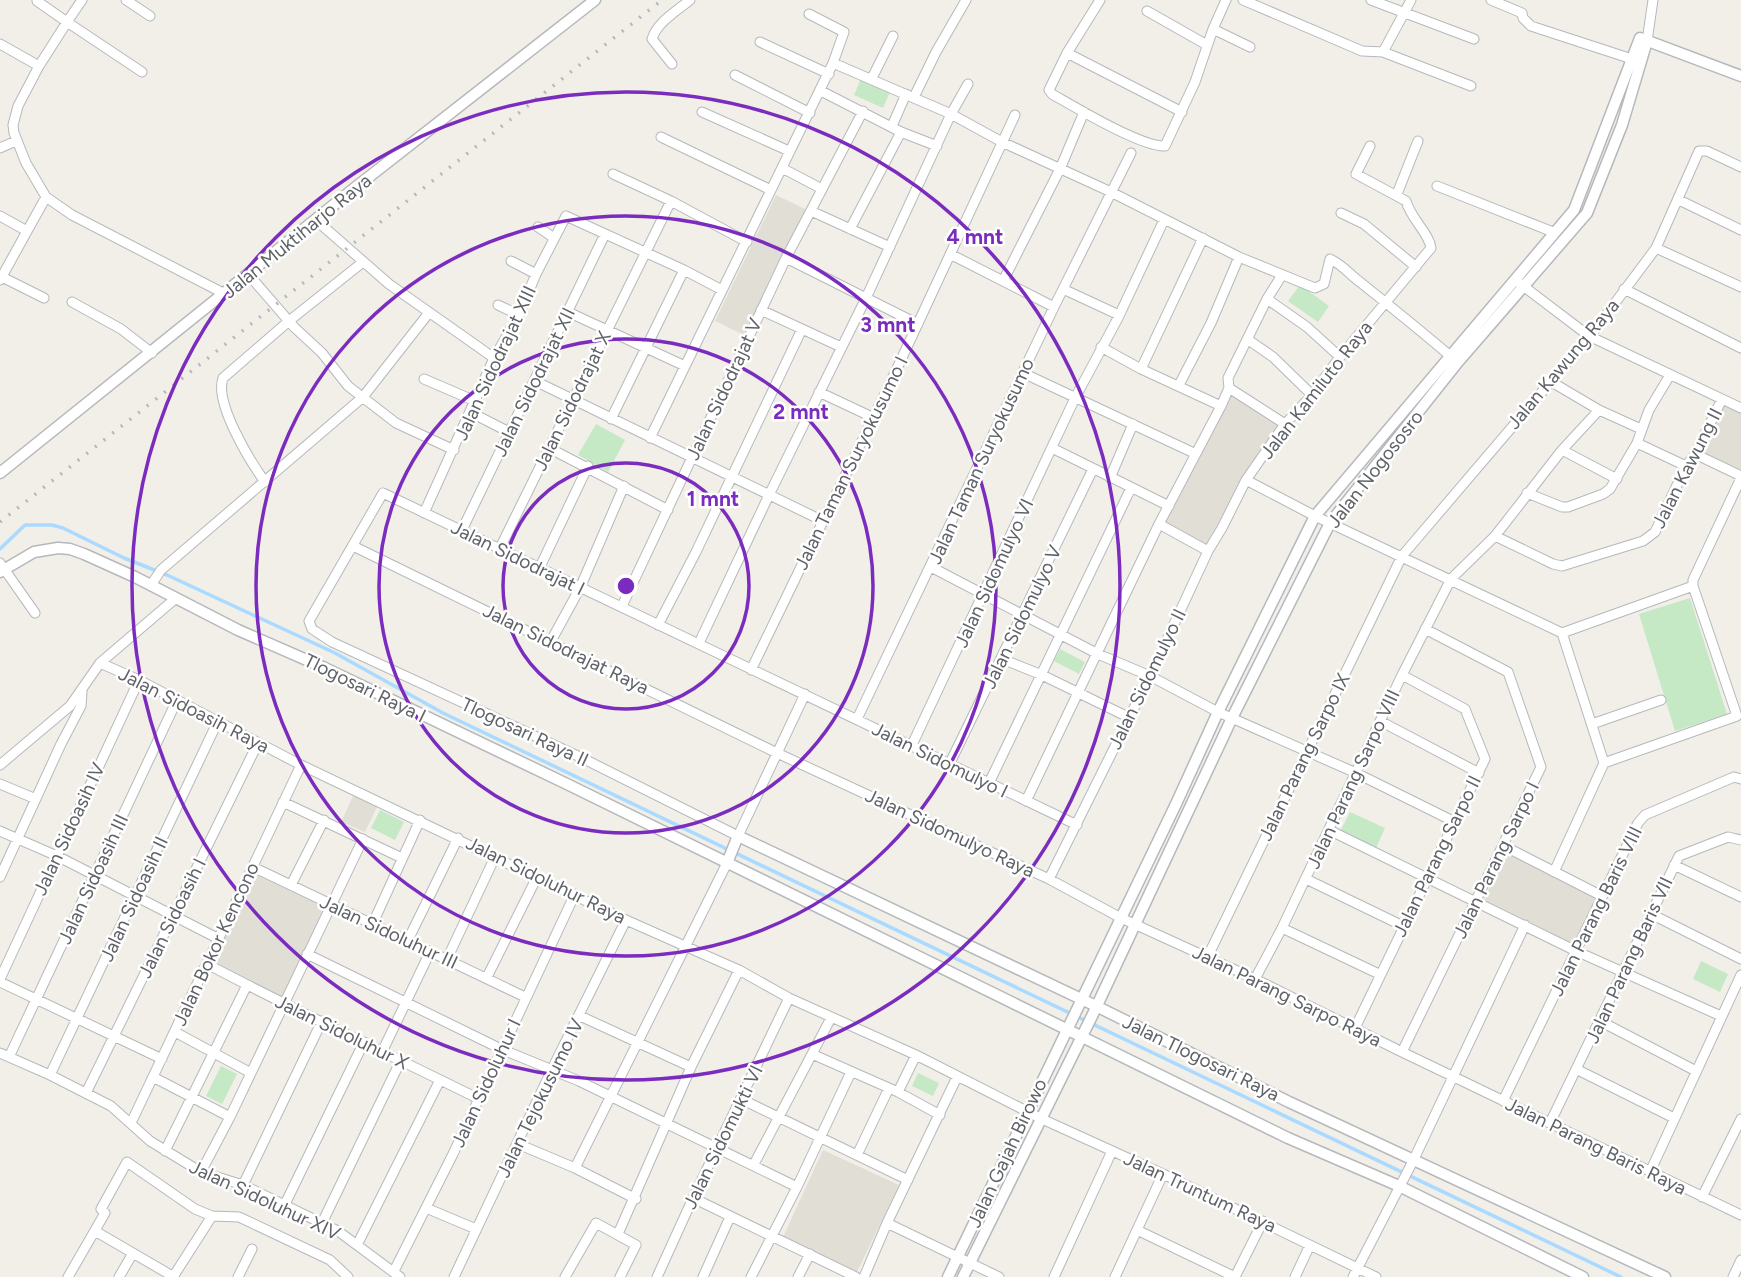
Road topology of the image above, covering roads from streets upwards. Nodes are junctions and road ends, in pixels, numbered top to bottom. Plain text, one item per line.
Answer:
1 (82, 0) edge
2 (126, 0) edge
3 (595, 0) edge
4 (690, 0) edge
5 (966, 0) edge
6 (1100, 0) edge
7 (1226, 0) edge
8 (1242, 0) edge
9 (1371, 0) edge
10 (1410, 0) edge
11 (1491, 0) edge
12 (1653, 0) edge
13 (37, 1) edge
14 (1147, 11) dead end
15 (809, 13) dead end
16 (1404, 14) junction
17 (150, 16) dead end
18 (67, 22) junction
19 (1213, 29) junction
20 (892, 36) dead end
21 (1645, 36) junction
22 (1474, 39) dead end
23 (760, 42) dead end
24 (0, 44) edge
25 (1207, 45) junction
26 (1251, 47) dead end
27 (1384, 52) junction
28 (1067, 53) junction
29 (1636, 61) junction
30 (833, 63) junction
31 (672, 64) dead end
32 (39, 66) junction
33 (142, 72) dead end
34 (829, 74) junction
35 (735, 75) dead end
36 (1741, 76) edge
37 (872, 78) junction
38 (968, 84) dead end
39 (1471, 86) dead end
40 (821, 91) junction
41 (910, 95) junction
42 (863, 111) junction
43 (1182, 111) junction
44 (702, 112) dead end
45 (1084, 112) junction
46 (810, 113) junction
47 (951, 114) junction
48 (1015, 115) dead end
49 (1610, 121) junction
50 (1622, 125) junction
51 (897, 129) junction
52 (661, 137) dead end
53 (16, 141) junction
54 (1418, 141) dead end
55 (1002, 142) junction
56 (937, 146) junction
57 (1370, 146) dead end
58 (0, 148) edge
59 (789, 151) junction
60 (1131, 153) dead end
61 (1741, 167) edge
62 (782, 168) junction
63 (1060, 169) junction
64 (613, 174) dead end
65 (1437, 186) dead end
66 (822, 189) junction
67 (771, 190) junction
68 (1111, 192) junction
69 (1397, 194) junction
70 (46, 197) junction
71 (1679, 200) junction
72 (671, 201) junction
73 (811, 211) junction
74 (1341, 213) dead end
75 (0, 216) edge
76 (317, 220) junction
77 (1164, 220) junction
78 (538, 227) dead end
79 (850, 229) junction
80 (27, 230) junction
81 (1741, 230) edge
82 (1553, 232) junction
83 (605, 234) junction
84 (554, 238) junction
85 (1203, 238) junction
86 (747, 242) junction
87 (890, 247) junction
88 (1656, 248) junction
89 (645, 252) junction
90 (950, 254) junction
91 (1240, 257) junction
92 (786, 258) junction
93 (511, 261) dead end
94 (363, 262) junction
95 (1416, 267) junction
96 (684, 270) junction
97 (536, 274) junction
98 (248, 275) junction
99 (1282, 275) junction
100 (1, 278) edge
101 (1514, 279) junction
102 (1003, 281) junction
103 (1524, 287) junction
104 (1741, 287) edge
105 (1063, 289) junction
106 (1624, 289) junction
107 (722, 290) junction
108 (225, 294) junction
109 (44, 298) dead end
110 (866, 298) junction
111 (1267, 299) junction
112 (1386, 301) junction
113 (72, 302) dead end
114 (498, 304) dead end
115 (1054, 307) junction
116 (761, 310) junction
117 (568, 312) junction
118 (428, 313) junction
119 (519, 315) junction
120 (1119, 315) junction
121 (289, 321) junction
122 (918, 324) junction
123 (802, 329) junction
124 (607, 332) junction
125 (1589, 336) junction
126 (1247, 339) junction
127 (841, 347) junction
128 (1101, 347) junction
129 (1741, 348) edge
130 (645, 349) junction
131 (152, 353) junction
132 (1449, 355) junction
133 (1340, 357) junction
134 (494, 358) junction
135 (685, 366) junction
136 (1141, 369) junction
137 (1023, 373) junction
138 (1670, 375) junction
139 (424, 379) dead end
140 (535, 381) junction
141 (1550, 381) junction
142 (1179, 385) junction
143 (1229, 388) junction
144 (819, 392) junction
145 (1312, 395) junction
146 (363, 397) junction
147 (1075, 398) junction
148 (1722, 399) junction
149 (572, 400) junction
150 (475, 401) junction
151 (1221, 406) junction
152 (1741, 408) edge
153 (1599, 410) junction
154 (470, 412) junction
155 (872, 417) junction
156 (611, 419) junction
157 (1133, 424) junction
158 (1285, 424) junction
159 (1641, 429) junction
160 (509, 432) junction
161 (650, 438) junction
162 (1637, 443) junction
163 (549, 448) junction
164 (1052, 448) junction
165 (454, 450) junction
166 (1562, 450) junction
167 (1194, 453) junction
168 (1695, 454) junction
169 (692, 458) junction
170 (588, 466) junction
171 (1686, 466) junction
172 (1093, 469) junction
173 (0, 473) edge
174 (731, 477) junction
175 (1741, 477) edge
176 (1110, 478) junction
177 (1617, 479) junction
178 (1247, 480) junction
179 (265, 482) junction
180 (624, 486) junction
181 (1131, 488) junction
182 (1527, 493) junction
183 (769, 495) junction
184 (1169, 506) junction
185 (668, 510) junction
186 (424, 513) junction
187 (1315, 516) junction
188 (823, 521) junction
189 (1330, 523) junction
190 (1159, 524) junction
191 (462, 530) junction
192 (1495, 536) junction
193 (353, 545) junction
194 (499, 550) junction
195 (1208, 551) junction
196 (1402, 556) junction
197 (931, 567) junction
198 (2, 568) edge
199 (539, 569) junction
200 (1451, 579) junction
201 (153, 582) junction
202 (1693, 586) junction
203 (580, 588) junction
204 (985, 595) junction
205 (176, 598) junction
206 (622, 606) junction
207 (35, 613) dead end
208 (1024, 615) junction
209 (658, 625) junction
210 (1425, 629) junction
211 (1562, 633) junction
212 (1060, 635) junction
213 (551, 641) junction
214 (699, 643) junction
215 (1098, 653) junction
216 (1002, 659) junction
217 (100, 663) junction
218 (751, 670) junction
219 (1042, 675) junction
220 (1150, 676) junction
221 (1402, 676) junction
222 (139, 680) junction
223 (82, 692) junction
224 (1077, 693) junction
225 (805, 694) junction
226 (177, 700) junction
227 (1661, 700) dead end
228 (1218, 712) junction
229 (1128, 717) junction
230 (1739, 717) edge
231 (1232, 718) junction
232 (857, 719) junction
233 (1380, 721) junction
234 (217, 723) junction
235 (1592, 724) junction
236 (258, 743) junction
237 (911, 747) junction
238 (1306, 752) junction
239 (777, 753) junction
240 (1604, 763) junction
241 (0, 765) edge
242 (301, 765) junction
243 (949, 765) junction
244 (1479, 773) junction
245 (1356, 774) junction
246 (1741, 779) edge
247 (989, 783) junction
248 (0, 784) edge
249 (36, 799) junction
250 (1026, 801) junction
251 (284, 802) junction
252 (324, 820) junction
253 (420, 820) junction
254 (1455, 822) junction
255 (1077, 825) junction
256 (1329, 830) junction
257 (0, 831) edge
258 (16, 838) junction
259 (458, 838) junction
260 (737, 838) junction
261 (363, 839) junction
262 (1741, 841) edge
263 (1504, 846) junction
264 (57, 856) junction
265 (495, 857) junction
266 (402, 858) junction
267 (728, 861) junction
268 (1674, 865) junction
269 (253, 867) junction
270 (1554, 872) junction
271 (0, 877) edge
272 (95, 877) junction
273 (537, 877) junction
274 (1428, 878) junction
275 (1049, 879) junction
276 (1306, 880) junction
277 (291, 885) junction
278 (575, 894) junction
279 (1602, 896) junction
280 (135, 897) junction
281 (1741, 897) edge
282 (1476, 901) junction
283 (332, 904) junction
284 (174, 914) junction
285 (1651, 914) junction
286 (1121, 918) junction
287 (626, 919) junction
288 (373, 923) junction
289 (1136, 924) junction
290 (1525, 925) junction
291 (1403, 926) junction
292 (1282, 928) junction
293 (219, 939) junction
294 (408, 940) junction
295 (685, 946) junction
296 (1576, 951) junction
297 (430, 952) junction
298 (307, 954) junction
299 (1207, 958) junction
300 (447, 959) junction
301 (1741, 959) edge
302 (207, 964) junction
303 (739, 970) junction
304 (1622, 971) junction
305 (1379, 974) junction
306 (1741, 975) edge
307 (487, 977) junction
308 (1255, 979) junction
309 (0, 980) edge
310 (247, 985) junction
311 (525, 997) junction
312 (789, 998) junction
313 (36, 1000) junction
314 (406, 1002) junction
315 (1080, 1003) junction
316 (284, 1004) junction
317 (1094, 1010) junction
318 (580, 1016) junction
319 (1721, 1016) junction
320 (831, 1017) junction
321 (78, 1019) junction
322 (322, 1021) junction
323 (1600, 1021) junction
324 (1355, 1028) junction
325 (1068, 1029) junction
326 (175, 1032) junction
327 (1082, 1036) junction
328 (114, 1038) junction
329 (364, 1042) junction
330 (637, 1042) junction
331 (501, 1049) junction
332 (383, 1050) junction
333 (1402, 1052) junction
334 (215, 1053) junction
335 (812, 1054) junction
336 (5, 1055) edge
337 (916, 1055) junction
338 (162, 1059) junction
339 (401, 1060) junction
340 (691, 1067) junction
341 (552, 1069) junction
342 (1576, 1069) junction
343 (1696, 1071) junction
344 (850, 1072) junction
345 (251, 1073) junction
346 (50, 1075) junction
347 (1452, 1075) junction
348 (153, 1077) junction
349 (957, 1077) junction
350 (440, 1080) junction
351 (889, 1087) junction
352 (898, 1092) junction
353 (86, 1093) junction
354 (610, 1096) junction
355 (192, 1097) junction
356 (741, 1098) junction
357 (479, 1099) junction
358 (1503, 1101) junction
359 (1027, 1111) junction
360 (940, 1115) junction
361 (230, 1117) junction
362 (779, 1117) junction
363 (1674, 1118) junction
364 (1741, 1118) edge
365 (1042, 1119) junction
366 (131, 1123) junction
367 (666, 1123) junction
368 (1550, 1123) junction
369 (820, 1136) junction
370 (518, 1144) junction
371 (716, 1147) junction
372 (1112, 1150) junction
373 (165, 1151) junction
374 (857, 1155) junction
375 (1413, 1161) junction
376 (754, 1164) junction
377 (575, 1168) junction
378 (201, 1172) junction
379 (1650, 1172) junction
380 (1163, 1174) junction
381 (908, 1180) junction
382 (1401, 1184) junction
383 (243, 1185) junction
384 (797, 1187) junction
385 (1702, 1197) junction
386 (692, 1198) junction
387 (635, 1199) junction
388 (285, 1204) junction
389 (426, 1208) junction
390 (212, 1216) junction
391 (1741, 1216) edge
392 (730, 1217) junction
393 (1263, 1221) junction
394 (322, 1223) junction
395 (887, 1223) junction
396 (476, 1230) junction
397 (1137, 1230) junction
398 (95, 1231) junction
399 (618, 1234) junction
400 (771, 1236) junction
401 (357, 1245) junction
402 (1310, 1245) junction
403 (251, 1249) dead end
404 (133, 1253) junction
405 (810, 1254) junction
406 (958, 1255) junction
407 (1741, 1260) edge
408 (970, 1262) junction
409 (1355, 1273) edge
410 (337, 1274) edge
411 (397, 1274) edge
412 (68, 1277) edge
413 (119, 1277) edge
414 (173, 1277) edge
415 (238, 1277) edge
416 (348, 1277) edge
417 (454, 1277) edge
418 (565, 1277) edge
419 (620, 1277) edge
420 (657, 1277) edge
421 (703, 1277) edge
422 (751, 1277) edge
423 (799, 1277) edge
424 (856, 1277) edge
425 (864, 1277) edge
426 (948, 1277) edge
427 (963, 1277) edge
428 (999, 1277) edge
429 (1054, 1277) edge
430 (1115, 1277) edge
431 (1235, 1277) edge
432 (1295, 1277) edge
433 (1376, 1277) edge
434 (1583, 1277) edge
435 (1665, 1277) edge
436 (1732, 1277) edge

1 - 18 street
2 - 17 street
3 - 76 street, Jalan Muktiharjo Raya
4 - 31 street
5 - 41 street
6 - 28 street
7 - 19 street
8 - 27 street
9 - 16 street
10 - 16 street
11 - 29 street
12 - 21 street
13 - 18 street
14 - 25 street
15 - 30 street
16 - 22 street
16 - 27 street
18 - 32 street
18 - 33 street
19 - 25 street
19 - 26 street
20 - 37 street
21 - 29 street, Jalan Nogososro
21 - 36 street
23 - 34 street
24 - 32 street
25 - 43 street
27 - 39 street
28 - 43 street
28 - 45 street
29 - 49 street, Jalan Nogososro
29 - 50 street, Jalan Nogososro
30 - 34 street
30 - 37 street
32 - 53 street
34 - 40 street
35 - 46 street
37 - 41 street
38 - 47 street
40 - 42 street
40 - 46 street
41 - 47 street
41 - 51 street
42 - 51 street
42 - 66 street, Jalan Sidodrajat V
43 - 45 street
44 - 59 street
45 - 63 street
46 - 59 street
47 - 55 street
47 - 56 street
48 - 55 street, Jalan Taman Suryokusumo I
49 - 50 street
49 - 82 street, Jalan Nogososro
50 - 103 street, Jalan Nogososro
51 - 56 street
51 - 79 street
52 - 67 street
53 - 58 street
53 - 70 street
54 - 69 street
55 - 63 street
55 - 90 street, Jalan Taman Suryokusumo I
56 - 87 street
57 - 69 street
59 - 62 street
60 - 68 street, Jalan Taman Suryokusumo
61 - 71 street, Jalan Kawung Raya
62 - 66 street
62 - 67 street
63 - 68 street
63 - 102 street
64 - 72 street
65 - 82 street
66 - 73 street, Jalan Sidodrajat V
67 - 86 street
68 - 77 street
68 - 105 street, Jalan Taman Suryokusumo
69 - 95 street, Jalan Kamiluto Raya
70 - 80 street
70 - 108 street
71 - 81 street
71 - 88 street, Jalan Kawung Raya
72 - 86 street
72 - 89 street, Jalan Sidodrajat X
73 - 79 street
73 - 92 street, Jalan Sidodrajat V
74 - 95 street
75 - 80 street
76 - 94 street
76 - 98 street, Jalan Muktiharjo Raya
77 - 85 street
77 - 120 street, Jalan Sidomulyo VI
78 - 84 street
79 - 87 street
80 - 100 street
82 - 101 street, Jalan Nogososro
83 - 84 street, Jalan Sidodrajat XIII
83 - 89 street
83 - 117 street, Jalan Sidodrajat XII
84 - 97 street, Jalan Sidodrajat XIII
85 - 91 street
85 - 136 street
86 - 107 street
87 - 110 street
88 - 104 street
88 - 106 street, Jalan Kawung Raya
89 - 96 street
89 - 124 street, Jalan Sidodrajat X
90 - 102 street
90 - 122 street, Jalan Taman Suryokusumo I
91 - 99 street
91 - 142 street
92 - 110 street
92 - 116 street, Jalan Sidodrajat V
93 - 97 street
94 - 118 street
94 - 121 street
95 - 112 street, Jalan Kamiluto Raya
96 - 107 street
96 - 130 street
97 - 119 street, Jalan Sidodrajat XIII
98 - 108 street, Jalan Muktiharjo Raya
98 - 121 street
99 - 111 street
99 - 112 street
100 - 109 street
101 - 103 street
101 - 132 street, Jalan Nogososro
102 - 115 street
103 - 125 street
103 - 189 street, Jalan Nogososro
105 - 115 street, Jalan Taman Suryokusumo
105 - 120 street
106 - 125 street, Jalan Kawung Raya
106 - 129 street
107 - 135 street
108 - 131 street, Jalan Muktiharjo Raya
110 - 122 street
110 - 127 street
111 - 126 street
111 - 133 street
112 - 132 street
112 - 133 street, Jalan Kamiluto Raya
113 - 131 street
114 - 119 street
115 - 137 street, Jalan Taman Suryokusumo
116 - 123 street
116 - 169 street, Jalan Sidodrajat V
117 - 124 street
117 - 140 street, Jalan Sidodrajat XII
118 - 134 street
118 - 146 street
119 - 134 street, Jalan Sidodrajat XIII
120 - 128 street, Jalan Sidomulyo VI
121 - 146 street
121 - 179 street
122 - 155 street, Jalan Taman Suryokusumo I
123 - 127 street
123 - 174 street
124 - 130 street
124 - 149 street, Jalan Sidodrajat X
125 - 138 street
125 - 141 street, Jalan Kawung Raya
126 - 143 street
126 - 145 street
127 - 144 street
128 - 136 street
128 - 147 street, Jalan Sidomulyo VI
130 - 135 street
130 - 156 street
131 - 173 street, Jalan Muktiharjo Raya
132 - 187 street, Jalan Nogososro
133 - 145 street, Jalan Kamiluto Raya
134 - 150 street, Jalan Sidodrajat XIII
135 - 161 street
136 - 142 street
137 - 147 street
137 - 197 street, Jalan Taman Suryokusumo
138 - 148 street
138 - 159 street
139 - 150 street
140 - 149 street
140 - 160 street, Jalan Sidodrajat XII
141 - 153 street
141 - 196 street, Jalan Kawung Raya
142 - 151 street
143 - 151 street
143 - 158 street
144 - 155 street
144 - 183 street
145 - 158 street, Jalan Kamiluto Raya
146 - 165 street
146 - 179 street
147 - 157 street
147 - 164 street, Jalan Sidomulyo VI
148 - 152 street
148 - 168 street, Jalan Kawung II
149 - 156 street
149 - 163 street, Jalan Sidodrajat X
150 - 154 street, Jalan Sidodrajat XIII
151 - 167 street
153 - 159 street
153 - 166 street, Jalan Parang Sarpo VIII
154 - 160 street
154 - 165 street, Jalan Sidodrajat XIII
155 - 188 street, Jalan Taman Suryokusumo I
156 - 161 street
157 - 167 street
157 - 176 street
158 - 178 street, Jalan Kamiluto Raya
159 - 162 street
160 - 191 street, Jalan Sidodrajat XII
161 - 169 street
162 - 171 street
162 - 177 street
163 - 170 street
163 - 194 street, Jalan Sidodrajat X
164 - 172 street
164 - 204 street, Jalan Sidomulyo VI
165 - 186 street, Jalan Sidodrajat XIII
166 - 177 street
166 - 182 street, Jalan Parang Sarpo VIII
167 - 184 street
168 - 171 street, Jalan Kawung II
168 - 175 street
169 - 174 street
169 - 185 street, Jalan Sidodrajat V
170 - 180 street
170 - 199 street
171 - 192 street, Jalan Kawung II
172 - 176 street
172 - 208 street, Jalan Sidomulyo V
174 - 183 street
174 - 209 street
175 - 202 street
176 - 181 street
177 - 182 street
178 - 187 street, Jalan Kamiluto Raya
178 - 195 street, Jalan Sidomulyo II
179 - 201 street
180 - 185 street
180 - 203 street
181 - 184 street
181 - 212 street
182 - 192 street, Jalan Parang Sarpo VIII
183 - 188 street
183 - 214 street
184 - 190 street
185 - 206 street, Jalan Sidodrajat V
186 - 191 street, Jalan Sidodrajat I
186 - 193 street, Jalan Sidodrajat I
187 - 189 street, Jalan Kamiluto Raya
187 - 228 street, Jalan Nogososro
188 - 218 street, Jalan Taman Suryokusumo I
189 - 196 street, Jalan Kamiluto Raya
189 - 231 street, Jalan Nogososro
190 - 195 street
190 - 215 street
191 - 194 street, Jalan Sidodrajat I
192 - 200 street, Jalan Parang Sarpo VIII
193 - 213 street, Jalan Sidodrajat Raya
193 - 260 street, Tlogosari Raya II
194 - 199 street, Jalan Sidodrajat I
195 - 220 street, Jalan Sidomulyo II
196 - 200 street, Jalan Kamiluto Raya
196 - 238 street, Jalan Parang Sarpo IX
197 - 204 street
197 - 232 street, Jalan Taman Suryokusumo
198 - 201 street, Tlogosari Raya I
198 - 207 street
199 - 203 street, Jalan Sidodrajat I
200 - 210 street, Jalan Parang Sarpo VIII
200 - 211 street, Jalan Kamiluto Raya
201 - 205 street, Tlogosari Raya I
202 - 211 street
202 - 230 street
203 - 206 street, Jalan Sidodrajat I
203 - 213 street
204 - 208 street
204 - 237 street, Jalan Sidomulyo VI
205 - 217 street, Jalan Sidoasih Raya
205 - 267 street, Tlogosari Raya I
206 - 209 street, Jalan Sidodrajat I
208 - 212 street
208 - 216 street, Jalan Sidomulyo V
209 - 214 street, Jalan Sidodrajat I
210 - 221 street, Jalan Parang Sarpo VIII
210 - 263 street, Jalan Parang Sarpo I
211 - 235 street
212 - 215 street
212 - 219 street
213 - 239 street, Jalan Sidodrajat Raya
214 - 218 street, Jalan Sidodrajat I
215 - 220 street
215 - 224 street
216 - 219 street
216 - 243 street, Jalan Sidomulyo V
217 - 222 street, Jalan Sidoasih Raya
217 - 223 street
218 - 225 street, Jalan Sidodrajat I
219 - 224 street
219 - 247 street
220 - 228 street
220 - 229 street, Jalan Sidomulyo II
221 - 233 street, Jalan Parang Sarpo VIII
221 - 244 street, Jalan Parang Sarpo II
222 - 226 street, Jalan Sidoasih Raya
222 - 264 street, Jalan Sidoasih IV
223 - 241 street
223 - 249 street
224 - 229 street
224 - 250 street
225 - 232 street, Jalan Sidomulyo I
225 - 239 street
226 - 234 street, Jalan Sidoasih Raya
226 - 272 street, Jalan Sidoasih III
227 - 235 street
228 - 231 street
228 - 286 street, Jalan Nogososro
229 - 255 street, Jalan Sidomulyo II
230 - 240 street
231 - 238 street
231 - 289 street, Jalan Nogososro
232 - 237 street, Jalan Sidomulyo I
233 - 244 street
233 - 245 street, Jalan Parang Sarpo VIII
234 - 236 street, Jalan Sidoasih Raya
234 - 280 street, Jalan Sidoasih II
235 - 240 street
236 - 242 street, Jalan Sidoasih Raya
236 - 284 street, Jalan Sidoasih I
237 - 243 street, Jalan Sidomulyo I
238 - 245 street
238 - 299 street, Jalan Parang Sarpo IX
239 - 260 street
239 - 275 street, Jalan Sidomulyo Raya
240 - 270 street
242 - 251 street, Jalan Bokor Kencono
242 - 253 street, Jalan Sidoluhur Raya
243 - 247 street, Jalan Sidomulyo I
244 - 254 street, Jalan Parang Sarpo II
245 - 254 street
245 - 256 street, Jalan Parang Sarpo VIII
246 - 279 street, Jalan Parang Baris VIII
247 - 250 street, Jalan Sidomulyo I
248 - 249 street
249 - 258 street
250 - 255 street, Jalan Sidomulyo I
251 - 252 street
251 - 269 street, Jalan Bokor Kencono
252 - 261 street
252 - 277 street
253 - 259 street, Jalan Sidoluhur Raya
253 - 266 street
254 - 274 street, Jalan Parang Sarpo II
255 - 275 street, Jalan Sidomulyo II
256 - 274 street
256 - 276 street, Jalan Parang Sarpo VIII
257 - 258 street
258 - 264 street
258 - 271 street
259 - 265 street, Jalan Sidoluhur Raya
259 - 294 street
260 - 267 street
260 - 315 street, Jalan Tlogosari Raya
261 - 266 street
261 - 283 street
262 - 268 street, Jalan Parang Baris VII
263 - 270 street
263 - 282 street, Jalan Parang Sarpo I
264 - 272 street
264 - 309 street, Jalan Sidoasih IV
265 - 273 street, Jalan Sidoluhur Raya
265 - 300 street
266 - 288 street
267 - 295 street
267 - 325 street, Jalan Tlogosari Raya
268 - 281 street
268 - 285 street, Jalan Parang Baris VII
269 - 277 street, Jalan Sidoluhur III
269 - 293 street, Jalan Bokor Kencono
270 - 279 street
272 - 280 street
272 - 313 street, Jalan Sidoasih III
273 - 278 street, Jalan Sidoluhur Raya
273 - 307 street
274 - 282 street
274 - 291 street, Jalan Parang Sarpo II
275 - 286 street, Jalan Sidomulyo Raya
276 - 291 street
276 - 292 street, Jalan Parang Sarpo VIII
277 - 283 street, Jalan Sidoluhur III
278 - 287 street, Jalan Sidoluhur Raya
278 - 311 street, Jalan Sidoluhur I
279 - 296 street, Jalan Parang Baris VIII
280 - 284 street
280 - 321 street, Jalan Sidoasih II
282 - 290 street
282 - 333 street, Jalan Parang Sarpo I
283 - 288 street, Jalan Sidoluhur III
283 - 298 street
284 - 293 street
284 - 328 street, Jalan Sidoasih I
285 - 301 street
285 - 304 street, Jalan Parang Baris VII
286 - 289 street, Jalan Parang Sarpo Raya
286 - 315 street, Jalan Nogososro
287 - 295 street, Jalan Sidoluhur Raya
287 - 318 street, Jalan Tejokusumo IV
288 - 294 street, Jalan Sidoluhur III
289 - 299 street, Jalan Parang Sarpo Raya
289 - 317 street, Jalan Nogososro
290 - 296 street
290 - 347 street
291 - 305 street, Jalan Parang Sarpo II
292 - 305 street
292 - 308 street, Jalan Parang Sarpo VIII
293 - 302 street, Jalan Bokor Kencono
294 - 297 street, Jalan Sidoluhur III
295 - 303 street, Jalan Sidoluhur Raya
295 - 330 street
296 - 304 street
296 - 358 street, Jalan Parang Baris VIII
297 - 300 street, Jalan Sidoluhur III
297 - 314 street
298 - 314 street
298 - 316 street
299 - 308 street, Jalan Parang Sarpo Raya
300 - 307 street, Jalan Sidoluhur III
302 - 310 street, Jalan Sidoluhur X
302 - 326 street, Jalan Bokor Kencono
303 - 312 street, Jalan Sidoluhur Raya
303 - 340 street
304 - 319 street
304 - 323 street, Jalan Parang Baris VII
305 - 324 street, Jalan Parang Sarpo II
306 - 319 street
307 - 311 street, Jalan Sidoluhur III
308 - 324 street, Jalan Parang Sarpo Raya
309 - 313 street
310 - 316 street, Jalan Sidoluhur X
310 - 334 street
311 - 331 street, Jalan Sidoluhur I
312 - 320 street, Jalan Sidoluhur Raya
312 - 356 street, Jalan Sidomukti VI
313 - 321 street
313 - 336 street, Jalan Sidoasih III
314 - 331 street
314 - 332 street
315 - 317 street, Jalan Tlogosari Raya
315 - 325 street, Jalan Gajah Birowo
316 - 322 street, Jalan Sidoluhur X
316 - 345 street
317 - 327 street, Jalan Nogososro
317 - 375 street, Jalan Tlogosari Raya
318 - 330 street
318 - 341 street, Jalan Tejokusumo IV
319 - 343 street
320 - 335 street
320 - 337 street, Jalan Sidoluhur Raya
321 - 328 street
321 - 346 street, Jalan Sidoasih II
322 - 329 street, Jalan Sidoluhur X
322 - 383 street
323 - 342 street, Jalan Parang Baris VII
323 - 343 street
324 - 333 street, Jalan Parang Sarpo Raya
325 - 327 street, Jalan Tlogosari Raya
325 - 359 street, Jalan Gajah Birowo
326 - 334 street
326 - 338 street, Jalan Bokor Kencono
327 - 365 street, Jalan Gajah Birowo
327 - 382 street, Jalan Tlogosari Raya
328 - 338 street
328 - 353 street, Jalan Sidoasih I
329 - 332 street, Jalan Sidoluhur X
329 - 388 street
330 - 340 street
330 - 354 street
331 - 341 street
331 - 357 street, Jalan Sidoluhur I
332 - 339 street, Jalan Sidoluhur X
333 - 347 street, Jalan Parang Sarpo Raya
334 - 345 street
334 - 355 street
335 - 344 street
335 - 362 street
336 - 346 street, Jalan Sidoluhur XIV
337 - 349 street, Jalan Truntum Raya
337 - 352 street
338 - 348 street, Jalan Bokor Kencono
339 - 350 street, Jalan Sidoluhur X
339 - 394 street
340 - 367 street
341 - 354 street
341 - 370 street, Jalan Tejokusumo IV
342 - 363 street
342 - 368 street, Jalan Parang Baris VII
343 - 363 street
344 - 351 street
344 - 369 street
345 - 361 street
346 - 353 street, Jalan Sidoluhur XIV
347 - 358 street, Jalan Parang Baris Raya
347 - 375 street
348 - 355 street
348 - 366 street, Jalan Bokor Kencono
349 - 359 street, Jalan Truntum Raya
349 - 360 street
350 - 357 street, Jalan Sidoluhur X
350 - 401 street
351 - 352 street
351 - 374 street
352 - 360 street
353 - 366 street, Jalan Sidoluhur XIV
354 - 367 street
354 - 377 street
355 - 361 street
355 - 373 street
356 - 362 street
356 - 371 street, Jalan Sidomukti VI
357 - 389 street, Jalan Sidoluhur I
358 - 368 street, Jalan Parang Baris Raya
359 - 365 street, Jalan Truntum Raya
359 - 406 street, Jalan Gajah Birowo
360 - 381 street
361 - 378 street
362 - 369 street
362 - 376 street
363 - 379 street
364 - 385 street
365 - 372 street, Jalan Truntum Raya
365 - 408 street, Jalan Gajah Birowo
366 - 373 street, Jalan Sidoluhur XIV
367 - 371 street
367 - 387 street
368 - 379 street, Jalan Parang Baris Raya
369 - 374 street
369 - 384 street
370 - 377 street
370 - 396 street, Jalan Tejokusumo IV
371 - 376 street
371 - 386 street, Jalan Sidomukti VI
372 - 380 street, Jalan Truntum Raya
372 - 429 street
373 - 378 street, Jalan Sidoluhur XIV
374 - 381 street
375 - 382 street
375 - 435 street, Jalan Tlogosari Raya
376 - 384 street
377 - 387 street
378 - 383 street, Jalan Sidoluhur XIV
379 - 385 street, Jalan Parang Baris Raya
380 - 393 street, Jalan Truntum Raya
380 - 397 street
381 - 395 street
382 - 409 street
382 - 434 street, Jalan Tlogosari Raya
383 - 388 street, Jalan Sidoluhur XIV
384 - 400 street
385 - 391 street, Jalan Parang Baris Raya
386 - 392 street
386 - 420 street, Jalan Sidomukti VI
387 - 399 street
388 - 394 street, Jalan Sidoluhur XIV
389 - 396 street
389 - 411 street, Jalan Sidoluhur I
390 - 398 street
390 - 410 street
390 - 414 street
392 - 400 street
392 - 421 street
393 - 402 street, Jalan Truntum Raya
393 - 431 street
394 - 401 street, Jalan Sidoluhur XIV
395 - 406 street
395 - 425 street
396 - 417 street, Jalan Tejokusumo IV
397 - 430 street
397 - 431 street
398 - 404 street
398 - 412 street
399 - 418 street
399 - 419 street
400 - 405 street
400 - 422 street
401 - 411 street, Jalan Sidoluhur XIV
402 - 409 street, Jalan Truntum Raya
402 - 432 street
403 - 415 street
404 - 413 street
404 - 414 street
405 - 423 street
405 - 424 street
406 - 408 street
406 - 426 street, Jalan Gajah Birowo
407 - 436 street
408 - 427 street, Jalan Gajah Birowo
408 - 428 street
409 - 433 street, Jalan Truntum Raya
410 - 416 street

